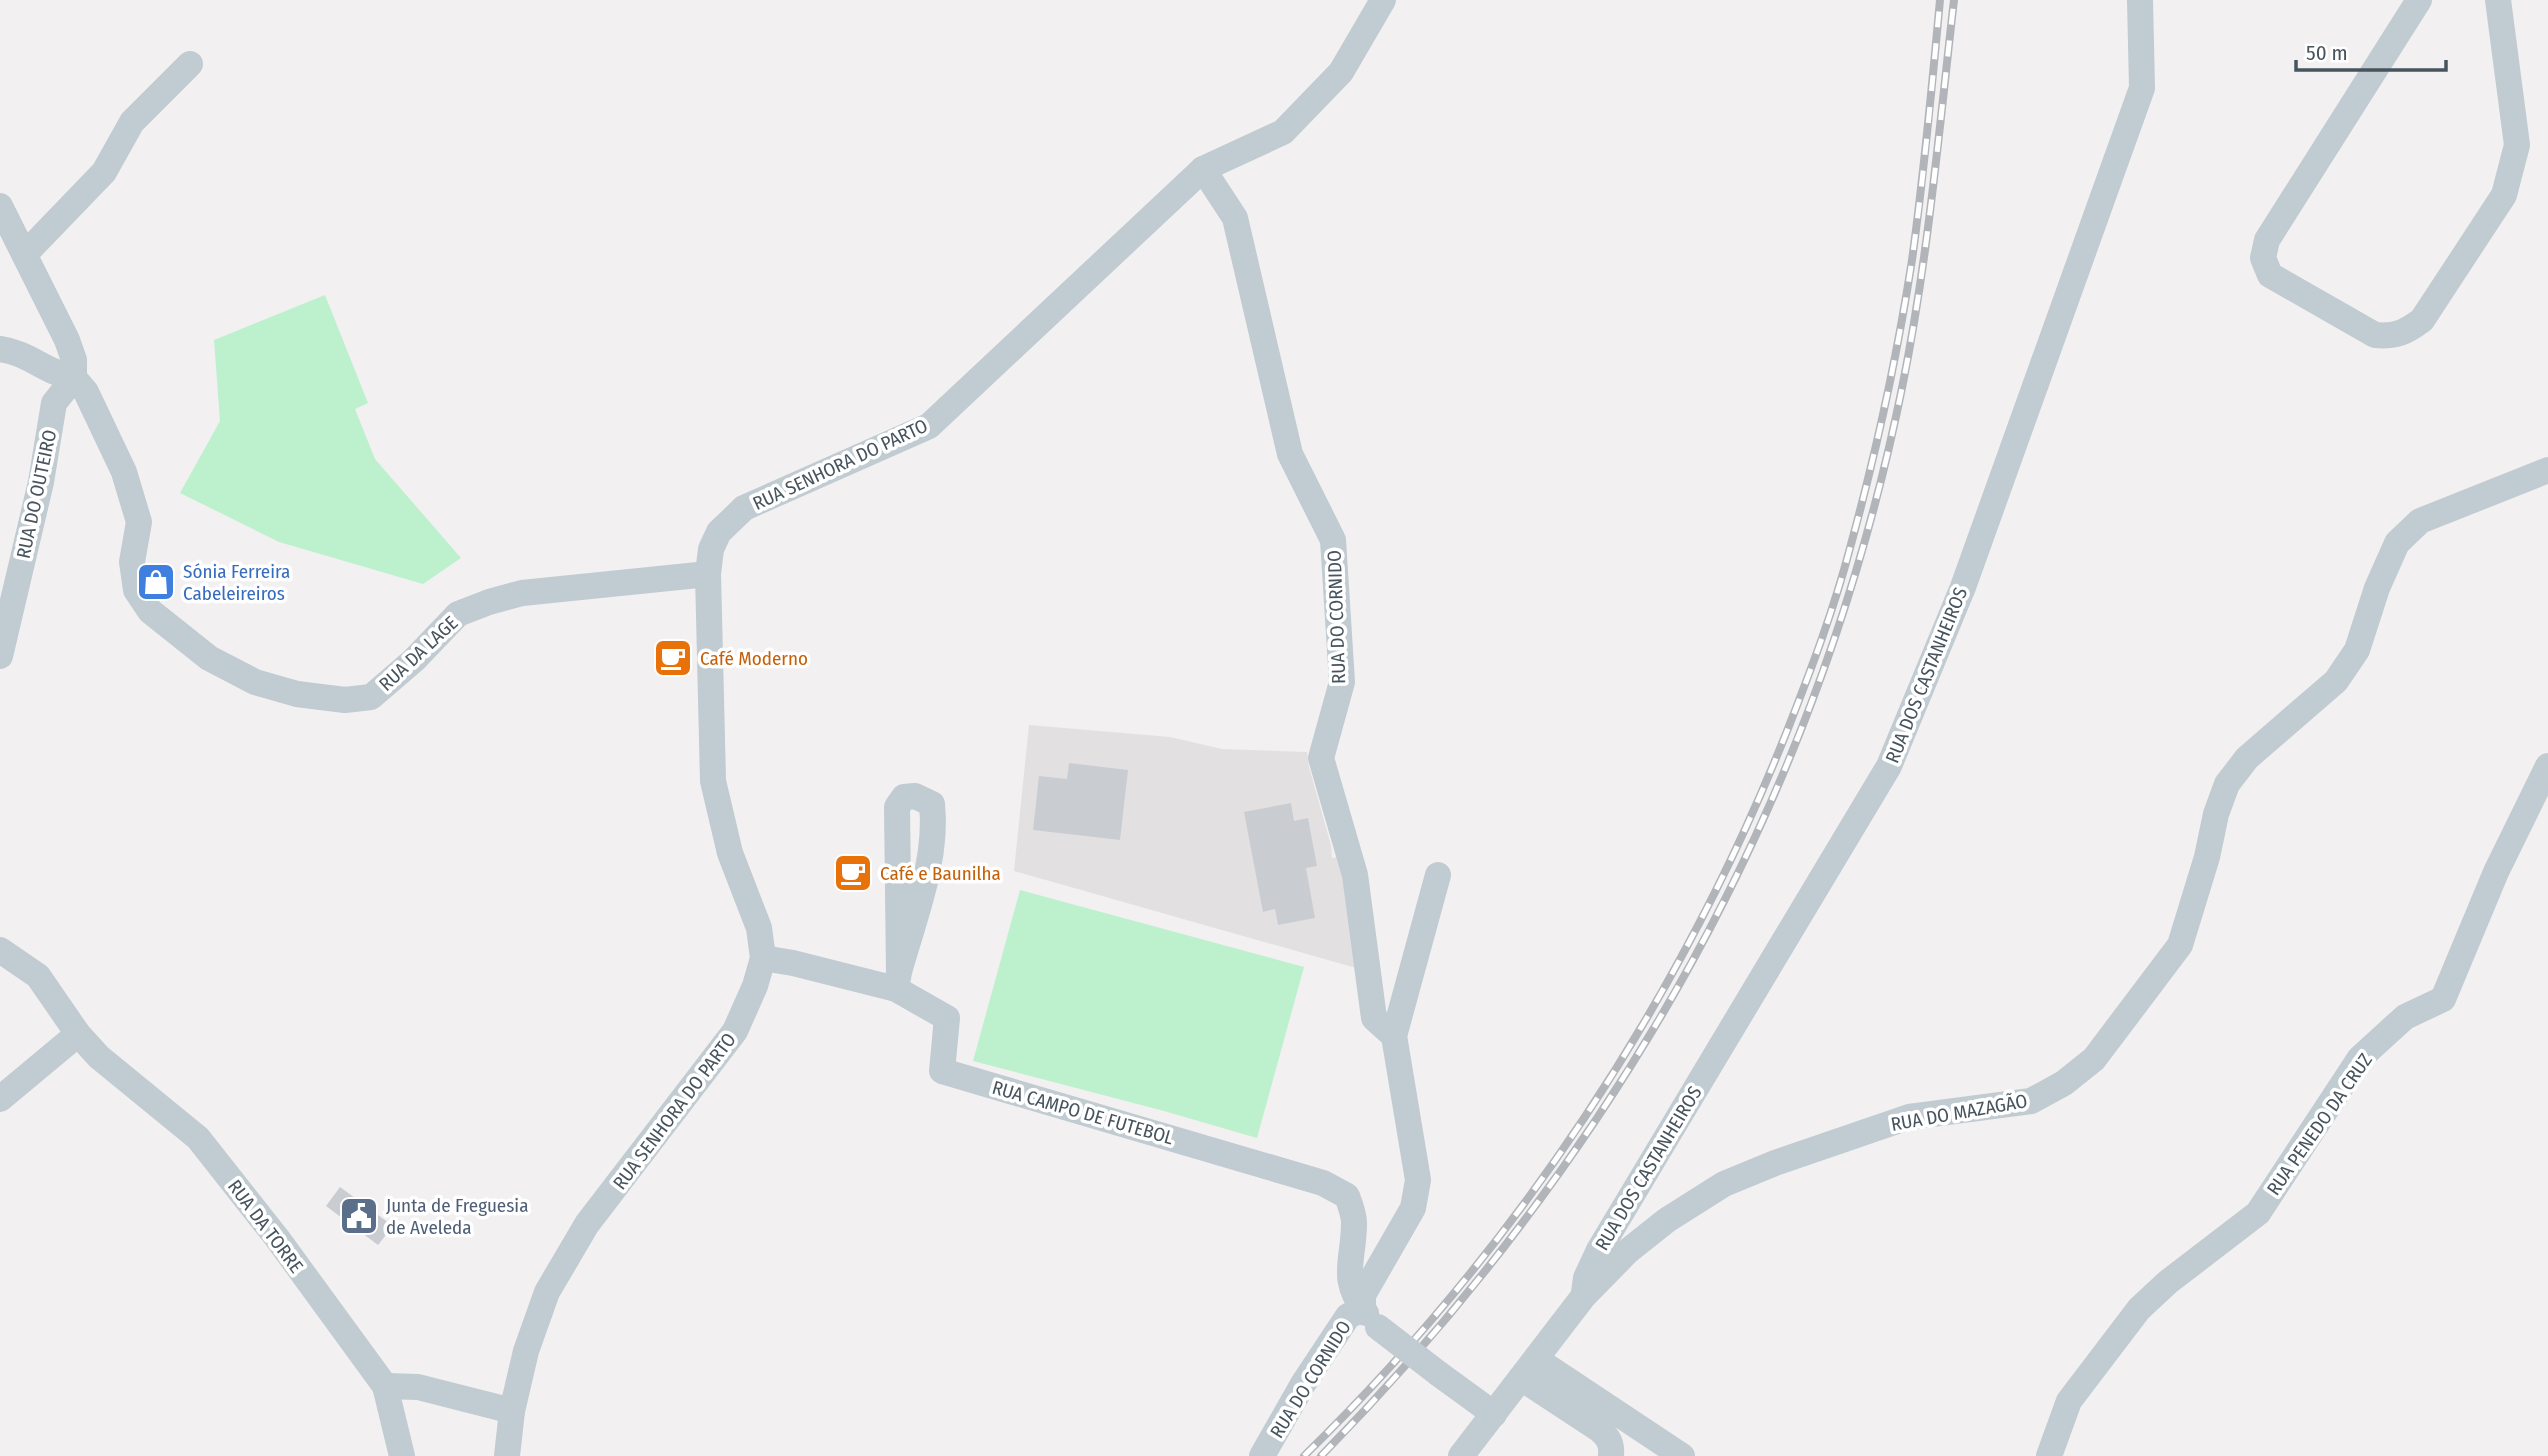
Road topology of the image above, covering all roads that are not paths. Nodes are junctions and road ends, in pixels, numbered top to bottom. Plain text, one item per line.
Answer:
1 (1383, 0) edge
2 (2140, 0) edge
3 (2419, 0) edge
4 (2498, 0) edge
5 (190, 64) dead end
6 (1203, 169) junction
7 (0, 206) edge
8 (25, 254) junction
9 (0, 349) edge
10 (74, 378) junction
11 (2548, 470) edge
12 (708, 574) junction
13 (0, 656) edge
14 (2548, 766) edge
15 (1438, 875) dead end
16 (0, 950) edge
17 (763, 958) junction
18 (898, 980) junction
19 (78, 1034) junction
20 (1394, 1036) junction
21 (0, 1099) edge
22 (1583, 1297) junction
23 (1371, 1318) junction
24 (1528, 1368) junction
25 (385, 1386) junction
26 (512, 1411) junction
27 (1494, 1414) junction
28 (401, 1456) edge
29 (508, 1456) edge
30 (1262, 1456) edge
31 (1461, 1456) edge
32 (1611, 1456) edge
33 (1682, 1456) edge
34 (2049, 1456) edge

1 - 6 street, RUA SENHORA DO PARTO
2 - 22 street, RUA DOS CASTANHEIROS
3 - 4 street
5 - 8 street
6 - 12 street, RUA SENHORA DO PARTO
6 - 20 street, RUA DO CORNIDO
7 - 8 street
8 - 10 street
9 - 10 street
10 - 12 street, RUA DA LAGE
10 - 13 street, RUA DO OUTEIRO
11 - 22 street, RUA DO MAZAGÃO
12 - 17 street, RUA SENHORA DO PARTO
14 - 34 street, RUA PENEDO DA CRUZ
15 - 20 street
16 - 19 street, RUA DA TORRE
17 - 18 street, RUA CAMPO DE FUTEBOL
17 - 26 street, RUA SENHORA DO PARTO
18 - 18 street
18 - 23 street, RUA CAMPO DE FUTEBOL
19 - 21 street
19 - 25 street, RUA DA TORRE
20 - 23 street, RUA DO CORNIDO
22 - 24 street, RUA DO MAZAGÃO
23 - 27 street, RUA DO CORNIDO, bridge
23 - 30 street, RUA DO CORNIDO
24 - 27 street, RUA DO MAZAGÃO
24 - 32 street
24 - 33 street
25 - 26 street
25 - 28 street, RUA DA TORRE
26 - 29 street, RUA SENHORA DO PARTO
27 - 31 street, RUA DO MAZAGÃO

